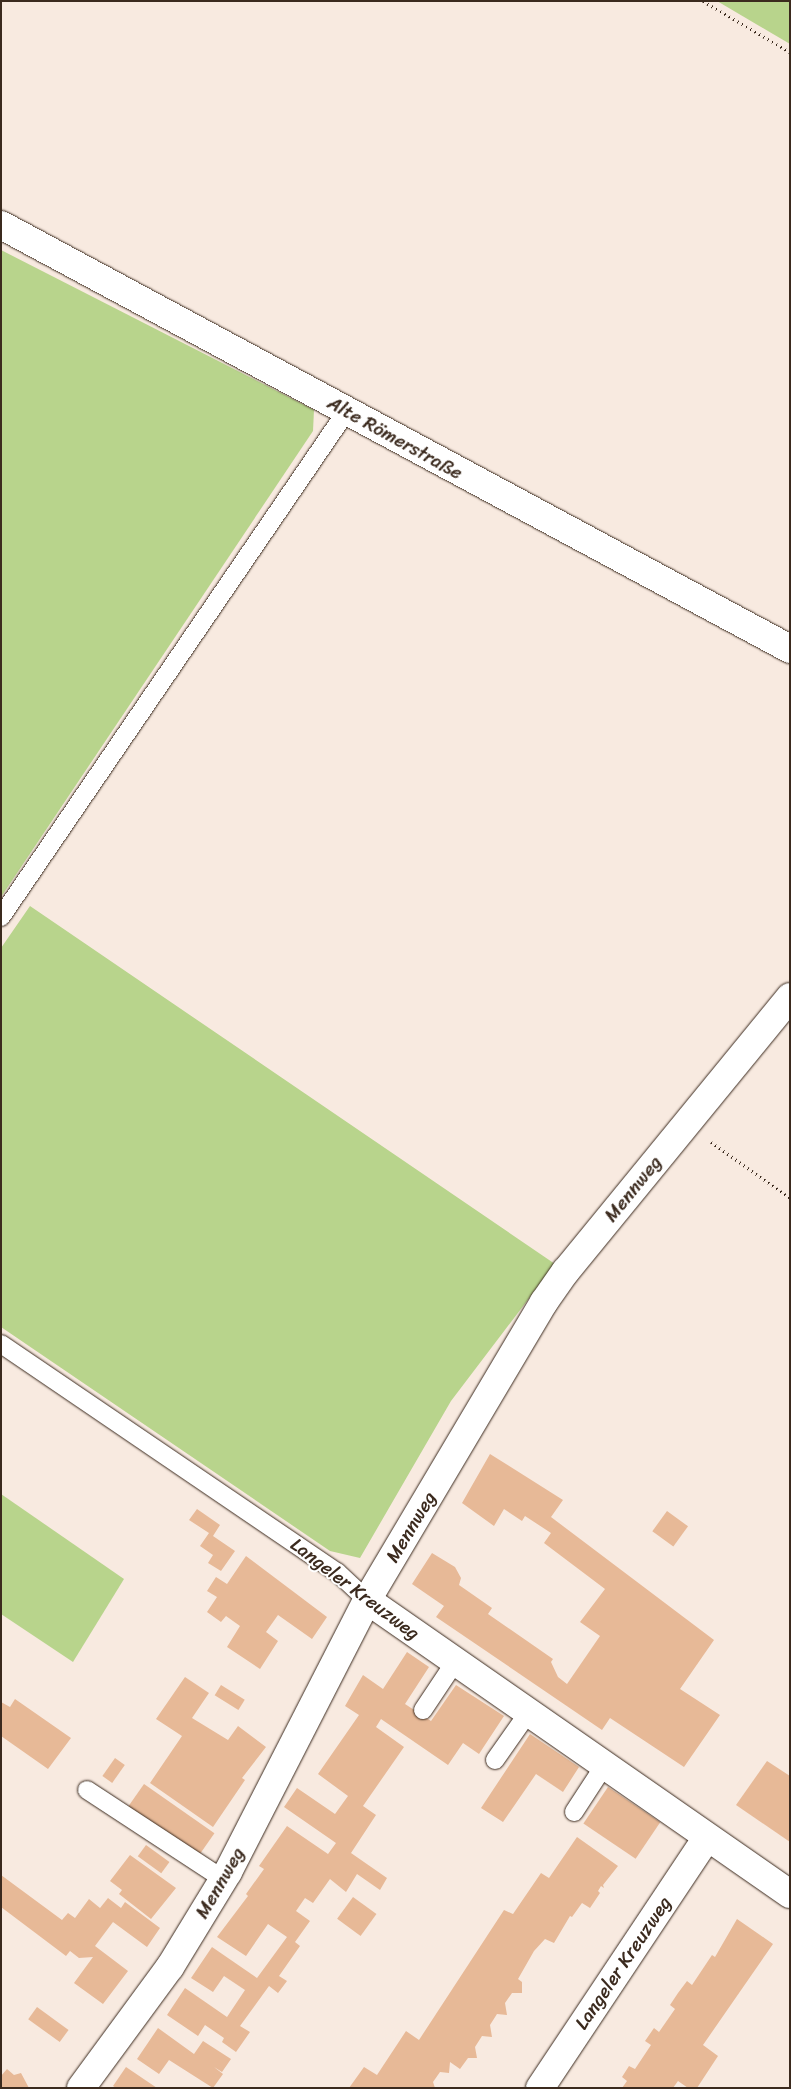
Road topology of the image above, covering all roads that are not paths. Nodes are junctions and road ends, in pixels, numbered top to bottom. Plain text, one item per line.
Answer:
1 (1, 225) edge
2 (346, 412) junction
3 (790, 649) edge
4 (1, 917) edge
5 (790, 997) edge
6 (1, 1344) edge
7 (367, 1600) junction
8 (455, 1662) junction
9 (424, 1710) dead end
10 (528, 1713) junction
11 (495, 1760) dead end
12 (604, 1766) junction
13 (87, 1790) dead end
14 (574, 1812) dead end
15 (706, 1839) junction
16 (223, 1879) junction
17 (790, 1894) edge
18 (80, 2088) edge
19 (540, 2088) edge

1 - 2 street, Alte Römerstraße
2 - 3 street, Alte Römerstraße
2 - 4 lane
5 - 7 street, Mennweg
6 - 7 lane, Langeler Kreuzweg
7 - 8 street, Langeler Kreuzweg
7 - 16 street, Mennweg
8 - 9 lane
8 - 10 street, Langeler Kreuzweg
10 - 11 lane
10 - 12 street, Langeler Kreuzweg
12 - 14 lane
12 - 15 street, Langeler Kreuzweg
13 - 16 lane
15 - 17 street, Langeler Kreuzweg
15 - 19 street, Langeler Kreuzweg
16 - 18 street, Mennweg

